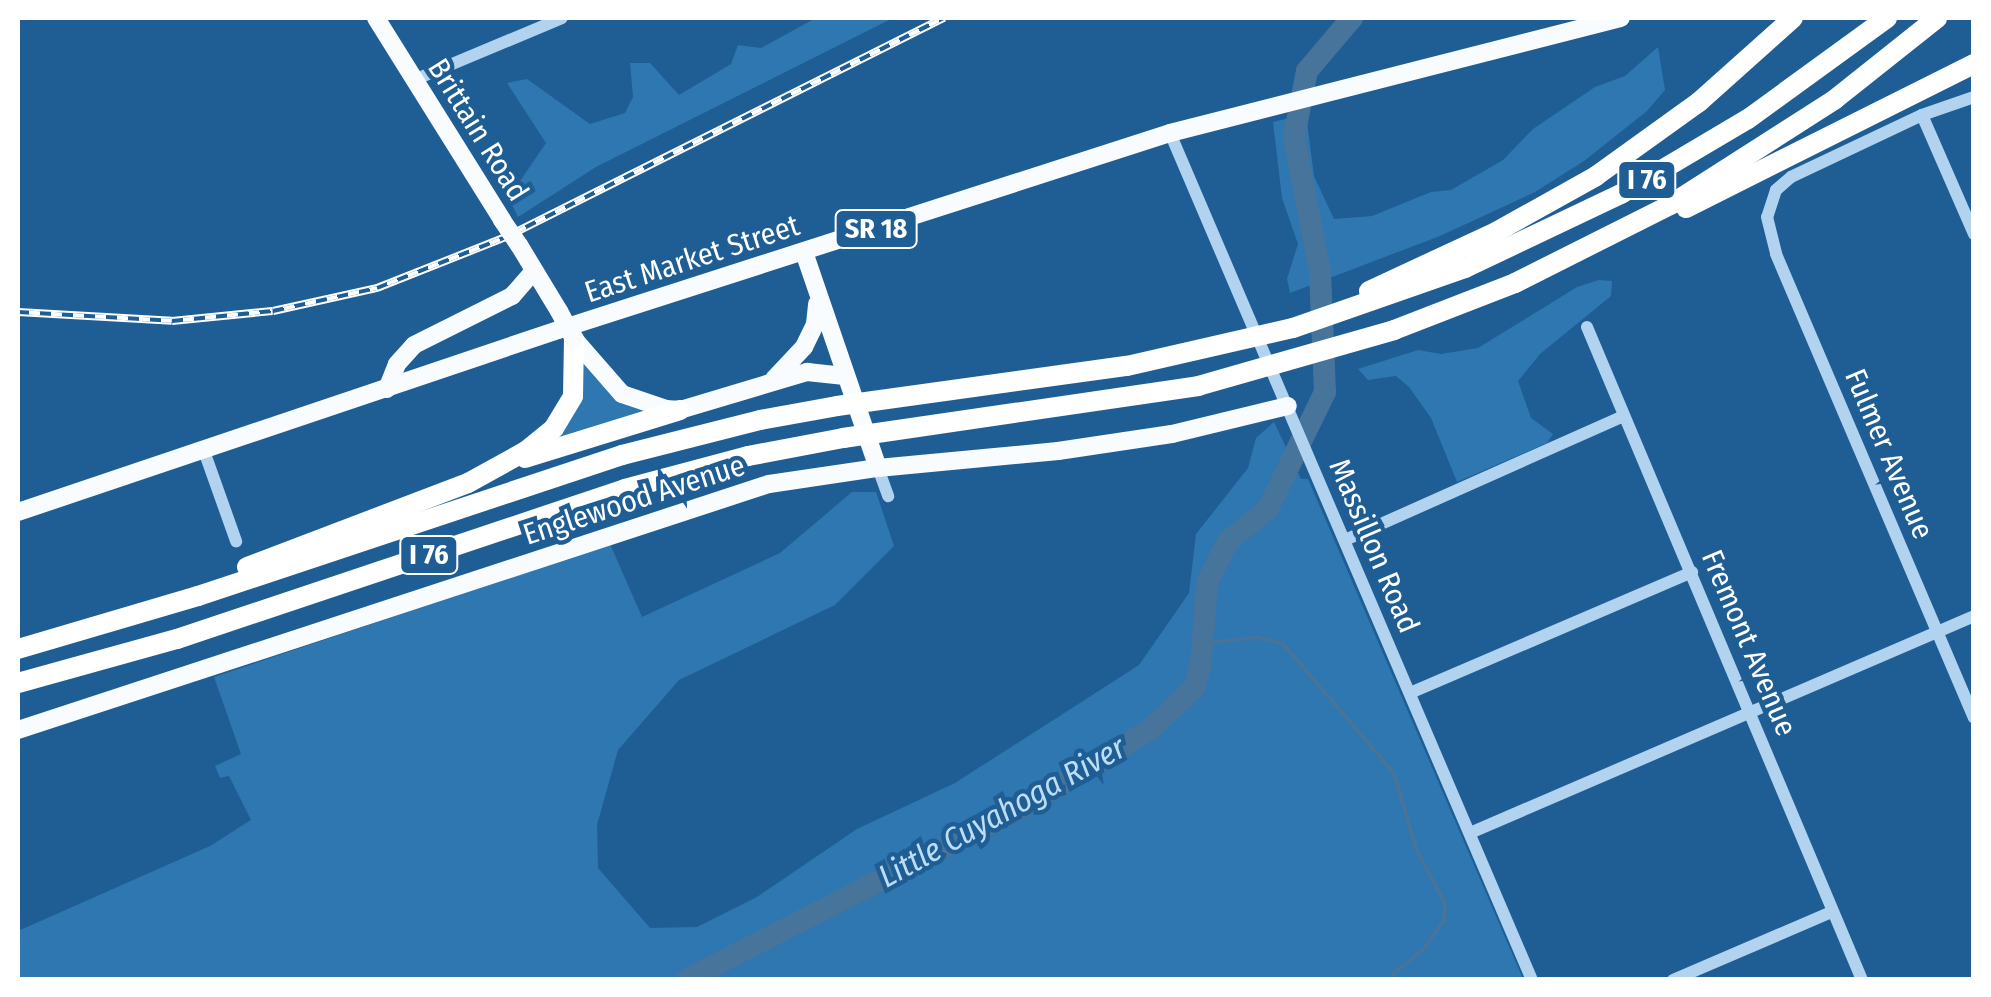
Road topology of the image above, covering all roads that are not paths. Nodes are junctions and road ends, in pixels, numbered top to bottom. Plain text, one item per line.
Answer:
1 (376, 18) edge
2 (562, 18) edge
3 (1621, 18) edge
4 (1768, 18) edge
5 (1793, 18) edge
6 (1887, 18) edge
7 (1937, 18) edge
8 (1765, 44) junction
9 (1974, 64) edge
10 (414, 80) junction
11 (1974, 97) edge
12 (1922, 115) junction
13 (1170, 133) junction
14 (1628, 228) junction
15 (1974, 234) edge
16 (804, 252) junction
17 (534, 271) junction
18 (1380, 293) junction
19 (818, 294) junction
20 (1587, 327) dead end
21 (574, 340) junction
22 (845, 376) junction
23 (771, 381) junction
24 (387, 389) junction
25 (1288, 406) junction
26 (680, 410) junction
27 (1624, 416) junction
28 (204, 451) junction
29 (504, 465) junction
30 (878, 468) junction
31 (888, 496) dead end
32 (18, 512) edge
33 (1345, 540) junction
34 (236, 541) dead end
35 (1692, 572) junction
36 (1974, 616) edge
37 (108, 624) junction
38 (1937, 632) junction
39 (18, 649) edge
40 (18, 683) edge
41 (1410, 693) junction
42 (1752, 711) junction
43 (1974, 718) edge
44 (18, 730) edge
45 (1470, 833) junction
46 (1832, 912) junction
47 (1532, 980) edge
48 (1673, 980) edge
49 (1862, 980) edge

1 - 10 main road, Brittain Road
2 - 10 street
3 - 13 main road, East Market Street / SR 18
4 - 8 highway
5 - 8 highway
6 - 18 highway, I 76
7 - 14 highway, I 76
8 - 18 highway
9 - 14 highway
10 - 17 main road, Brittain Road, bridge
11 - 12 street
12 - 15 street
12 - 38 street, Fulmer Avenue
13 - 16 main road, East Market Street / SR 18
13 - 25 street, Massillon Road
14 - 40 highway, I 76, bridge
16 - 19 main road
16 - 24 main road, East Market Street / SR 18
17 - 21 main road, Brittain Road, bridge
17 - 24 main road
18 - 37 highway, I 76, bridge
19 - 22 main road
19 - 23 main road
20 - 27 street, Fremont Avenue
21 - 26 main road, Brittain Road
21 - 29 highway
22 - 23 main road
22 - 30 main road
23 - 26 main road
24 - 28 main road, East Market Street / SR 18
25 - 30 main road, Englewood Avenue
25 - 33 street, Massillon Road
26 - 29 highway
27 - 33 street
27 - 35 street, Fremont Avenue
28 - 32 main road, East Market Street / SR 18
28 - 34 street
29 - 37 highway
30 - 31 street
30 - 44 main road, Englewood Avenue
33 - 41 street, Massillon Road
35 - 41 street
35 - 42 street, Fremont Avenue
36 - 38 street
37 - 39 highway, I 76
38 - 42 street
38 - 43 street, Fulmer Avenue
41 - 45 street, Massillon Road
42 - 45 street
42 - 46 street, Fremont Avenue
45 - 47 street, Massillon Road
46 - 48 street
46 - 49 street, Fremont Avenue

